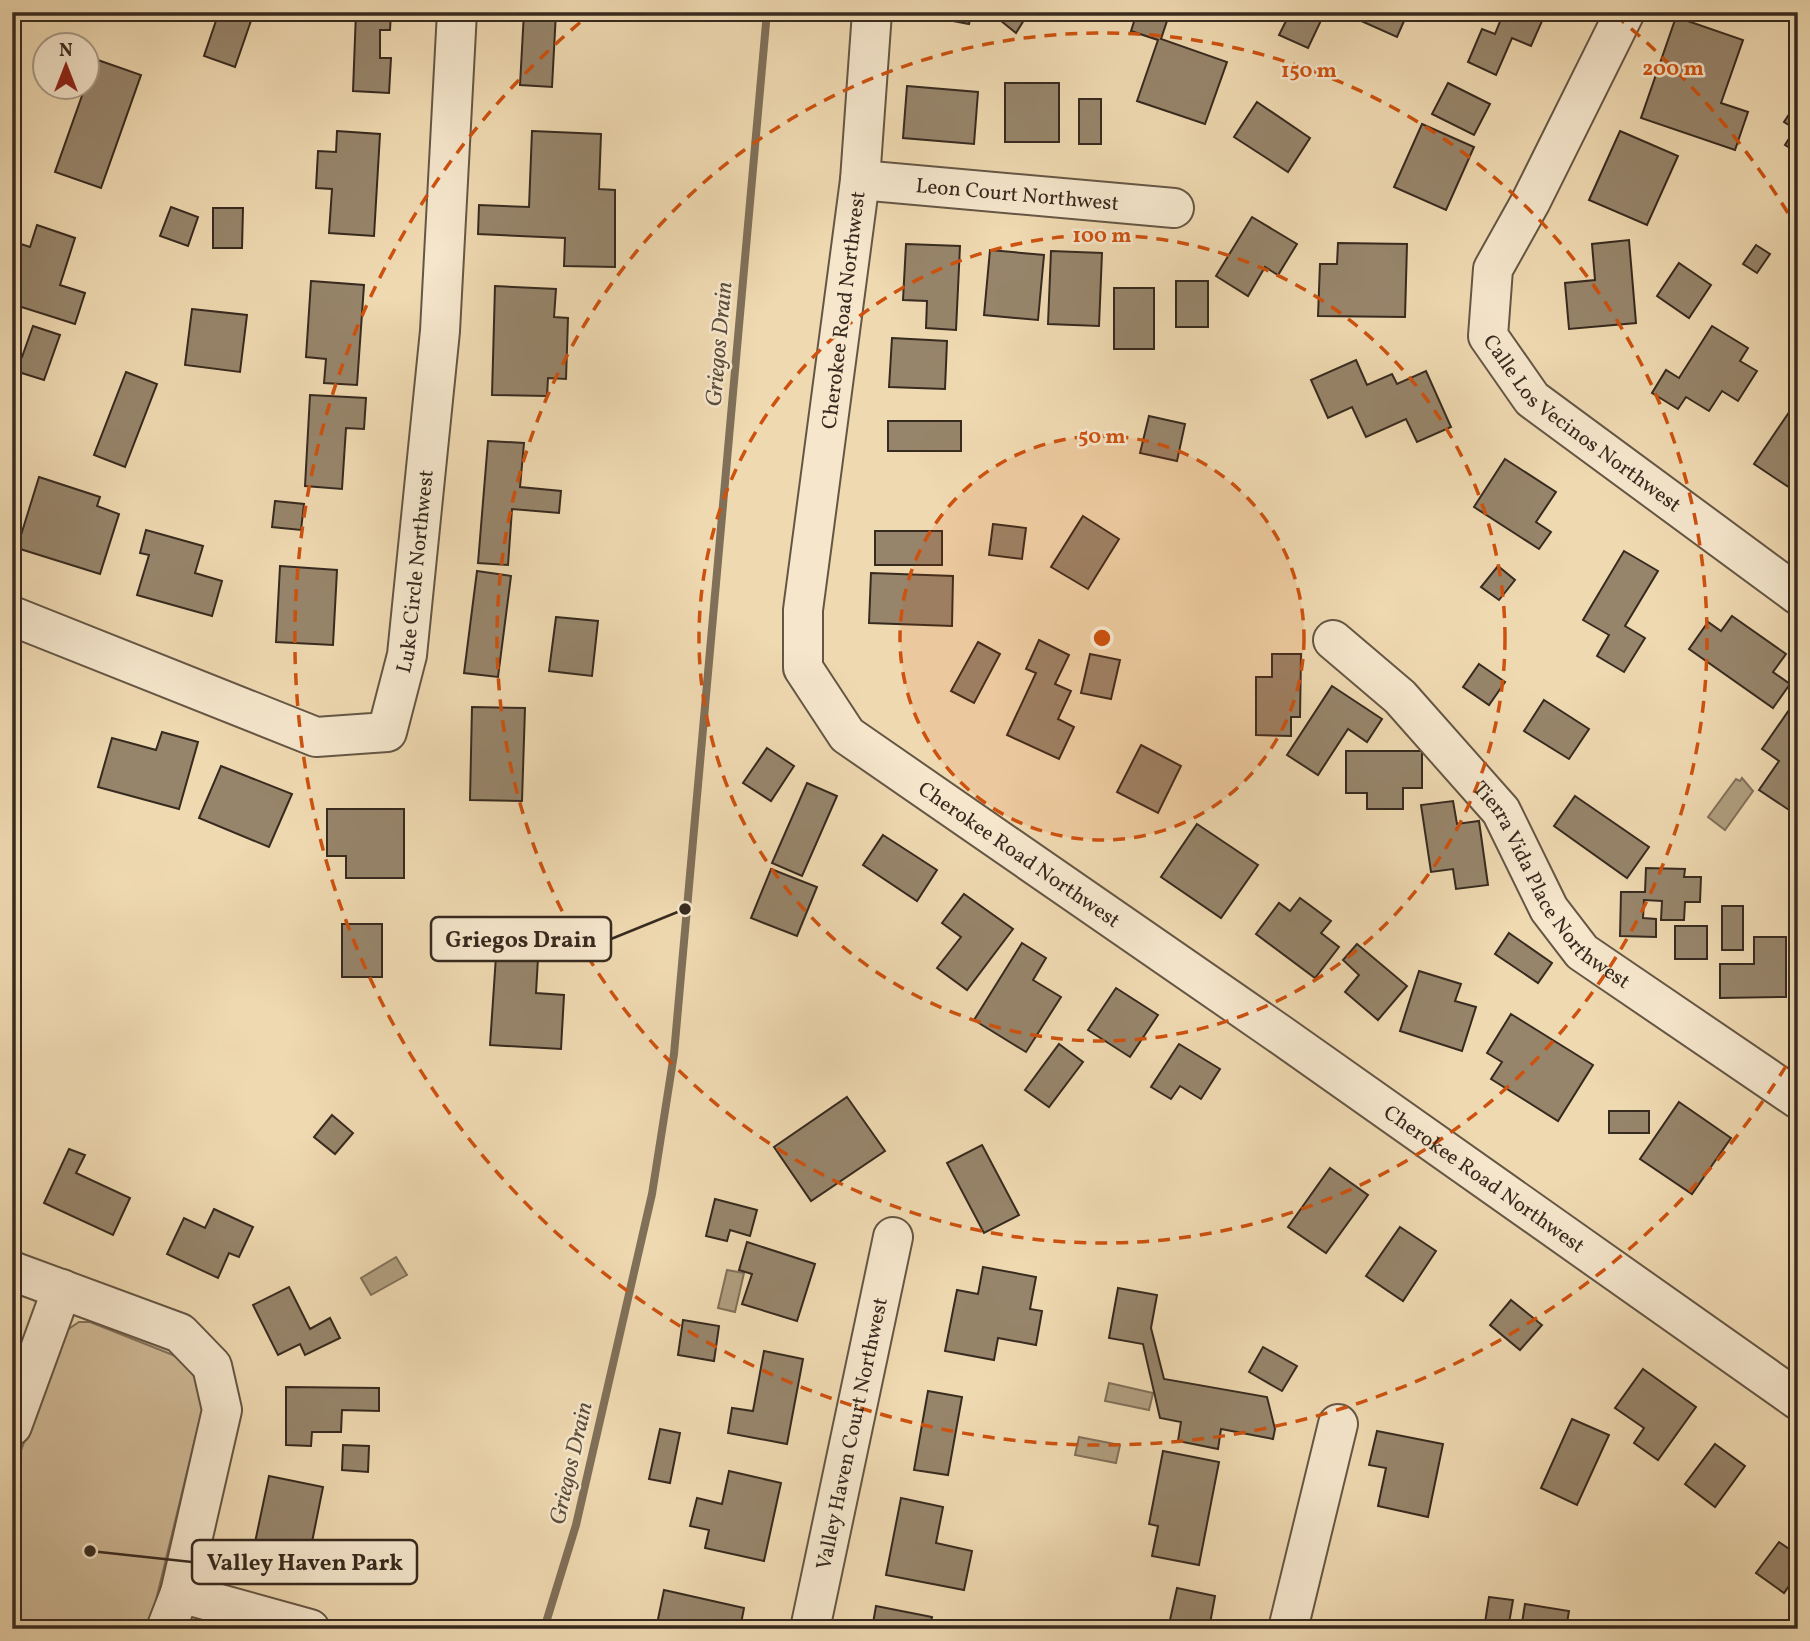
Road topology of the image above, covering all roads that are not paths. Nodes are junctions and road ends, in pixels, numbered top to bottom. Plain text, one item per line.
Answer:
1 (457, 12) edge
2 (872, 12) edge
3 (1625, 12) edge
4 (860, 180) junction
5 (1174, 208) dead end
6 (1798, 595) edge
7 (12, 616) edge
8 (1333, 640) dead end
9 (1798, 1099) edge
10 (893, 1237) dead end
11 (12, 1270) edge
12 (62, 1289) junction
13 (1798, 1400) edge
14 (1338, 1424) dead end
15 (12, 1426) edge
16 (180, 1593) junction
17 (166, 1629) edge
18 (310, 1629) edge
19 (810, 1629) edge
20 (1288, 1629) edge

1 - 7 street, Luke Circle Northwest
2 - 4 street, Cherokee Road Northwest
3 - 6 street, Calle Los Vecinos Northwest
4 - 5 street, Leon Court Northwest
4 - 13 street, Cherokee Road Northwest
8 - 9 street, Tierra Vida Place Northwest
10 - 19 street, Valley Haven Court Northwest
11 - 12 street
12 - 15 street
12 - 16 street
14 - 20 street
16 - 17 street
16 - 18 street

